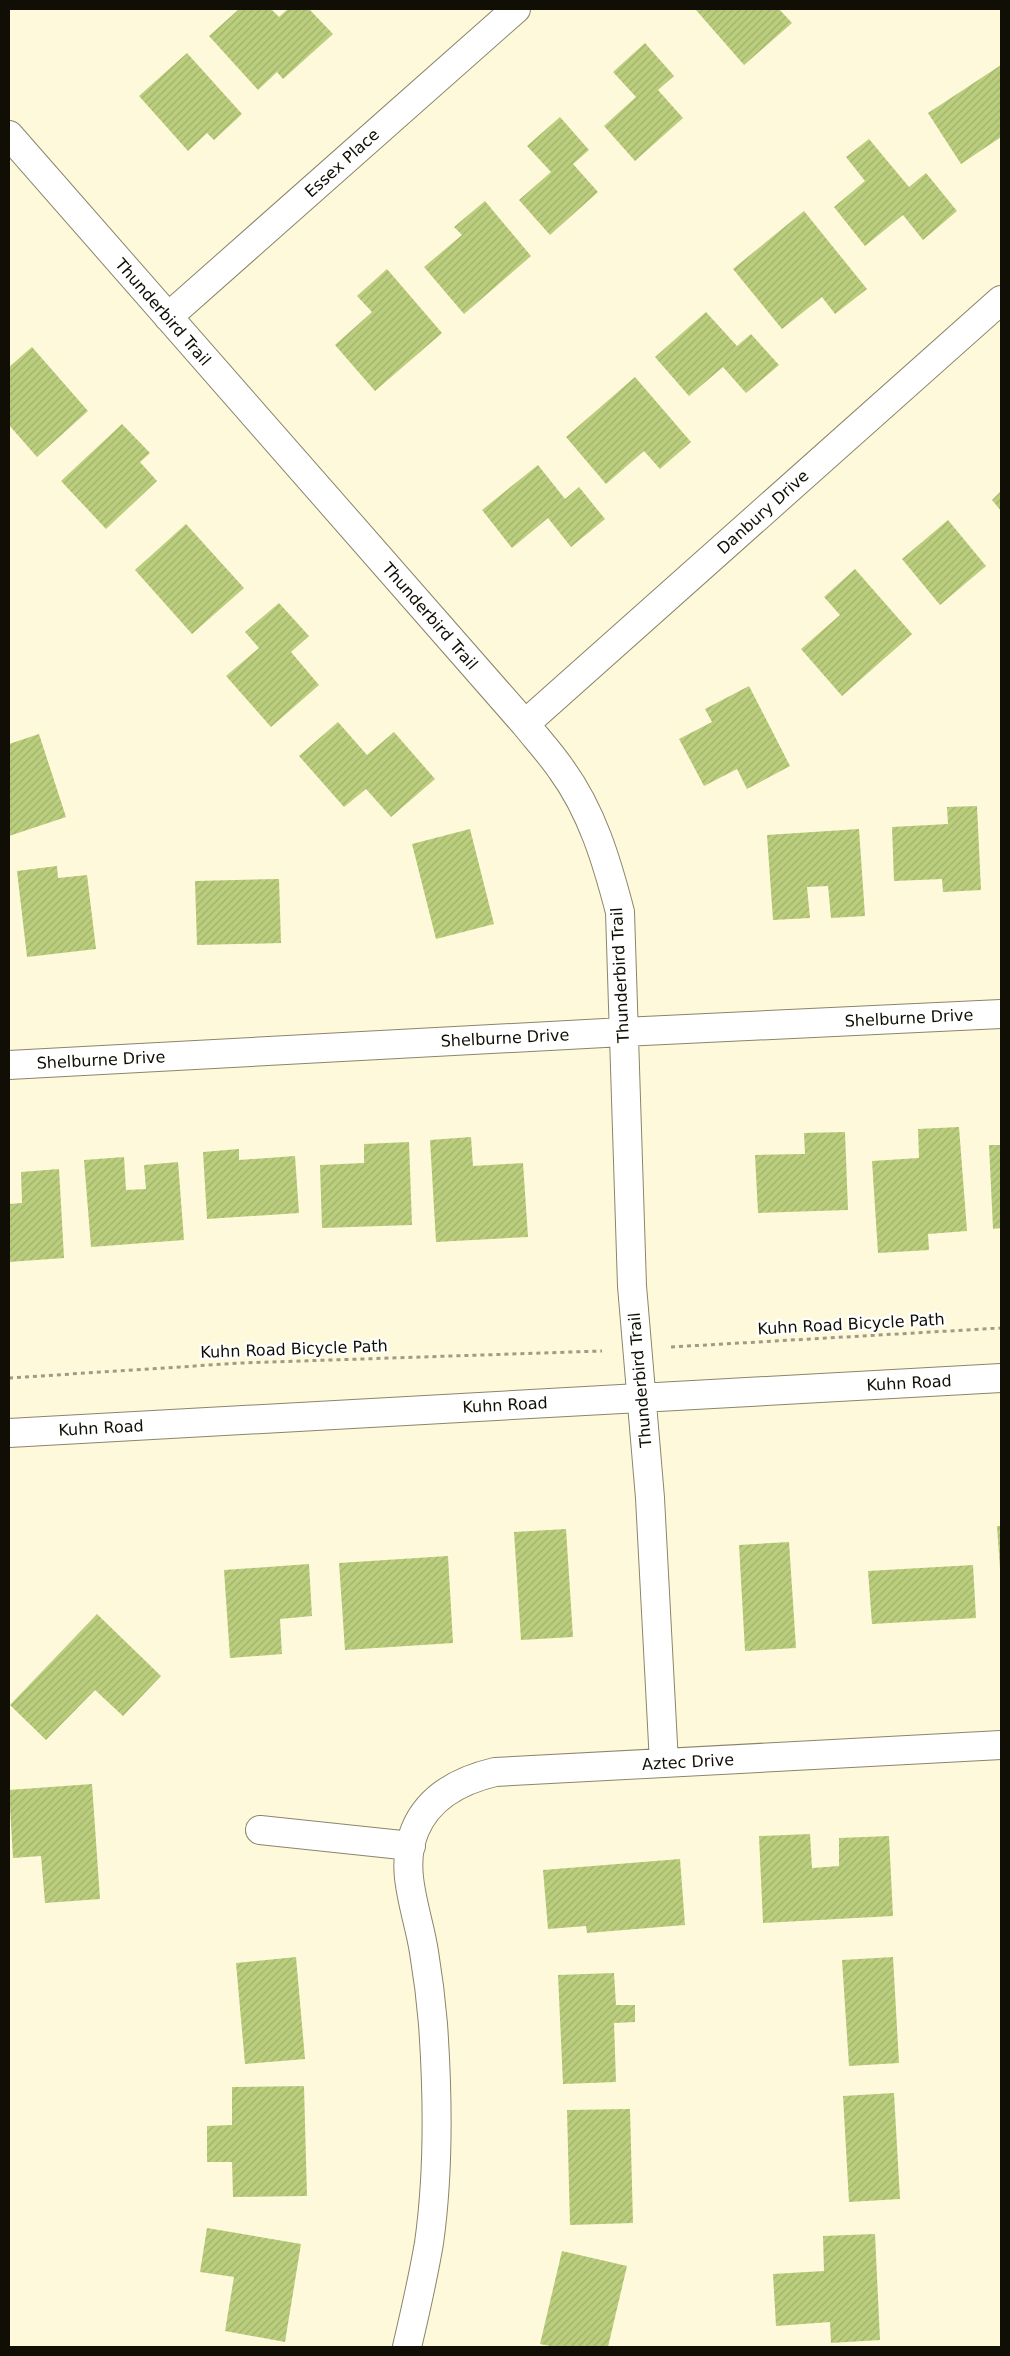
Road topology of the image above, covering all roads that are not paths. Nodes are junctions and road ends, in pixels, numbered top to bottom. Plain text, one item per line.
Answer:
1 (516, 9) edge
2 (9, 136) edge
3 (1001, 300) edge
4 (168, 317) junction
5 (525, 724) junction
6 (1001, 1014) edge
7 (623, 1032) junction
8 (9, 1065) edge
9 (1001, 1378) edge
10 (641, 1398) junction
11 (9, 1433) edge
12 (1001, 1745) edge
13 (664, 1763) junction
14 (260, 1830) dead end
15 (411, 1846) junction
16 (407, 2347) edge

1 - 4 street, Essex Place
2 - 4 street, Thunderbird Trail
3 - 5 street, Danbury Drive
4 - 5 street, Thunderbird Trail
5 - 7 street, Thunderbird Trail
6 - 7 street, Shelburne Drive
7 - 8 street, Shelburne Drive
7 - 10 street, Thunderbird Trail
9 - 10 street, Kuhn Road
10 - 11 street, Kuhn Road
10 - 13 street, Thunderbird Trail
12 - 13 street, Aztec Drive
13 - 15 street, Aztec Drive
14 - 15 street
15 - 16 street, Aztec Drive

